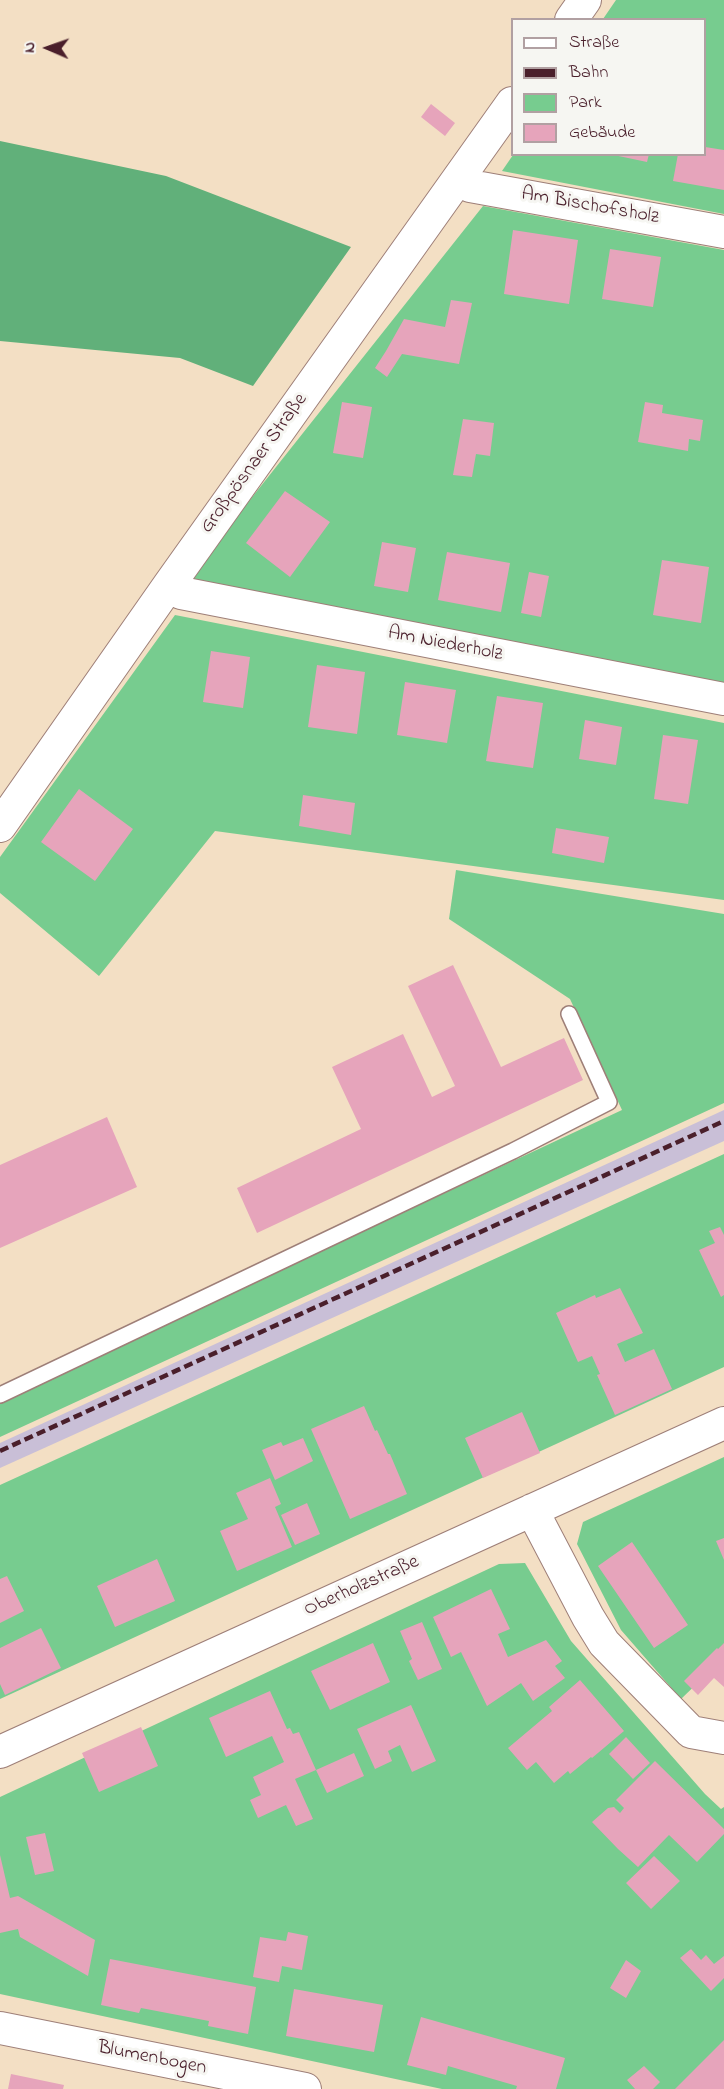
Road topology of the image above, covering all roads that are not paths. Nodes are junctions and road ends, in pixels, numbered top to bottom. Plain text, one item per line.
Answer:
1 (585, 0) edge
2 (573, 18) edge
3 (511, 106) edge
4 (458, 179) junction
5 (724, 232) edge
6 (169, 585) junction
7 (724, 699) edge
8 (0, 826) edge
9 (568, 1014) dead end
10 (0, 1395) edge
11 (724, 1423) edge
12 (532, 1510) junction
13 (724, 1738) edge
14 (0, 1752) edge
15 (0, 2028) edge
16 (305, 2089) edge

1 - 2 street
3 - 4 street, Großpösnaer Straße
4 - 5 street, Am Bischofsholz
4 - 6 street, Großpösnaer Straße
6 - 7 street, Am Niederholz
6 - 8 street, Großpösnaer Straße
9 - 10 lane
11 - 12 street, Oberholzstraße
12 - 13 street
12 - 14 street, Oberholzstraße
15 - 16 street, Blumenbogen

